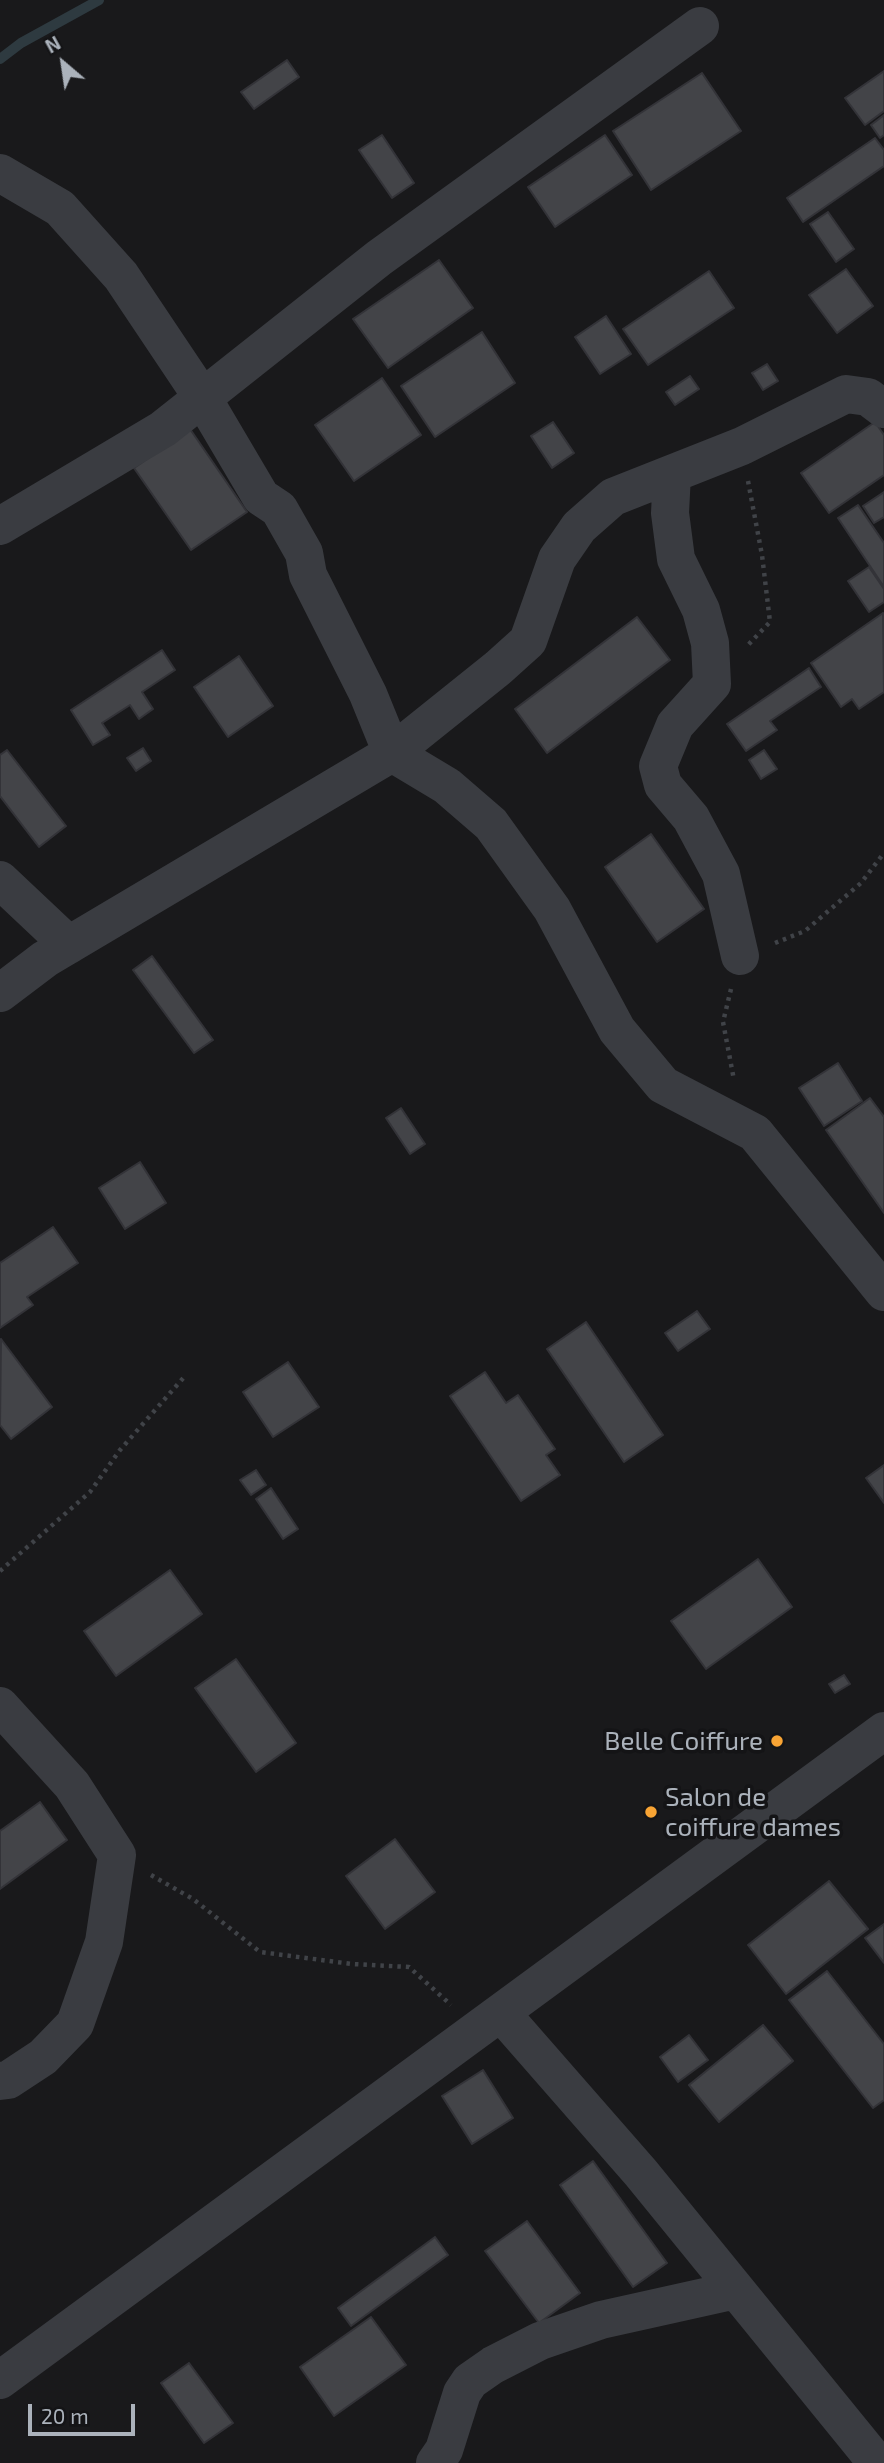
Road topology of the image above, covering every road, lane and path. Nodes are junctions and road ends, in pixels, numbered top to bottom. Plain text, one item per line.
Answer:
1 (700, 26) dead end
2 (0, 173) edge
3 (202, 397) junction
4 (884, 410) edge
5 (742, 446) junction
6 (671, 474) junction
7 (0, 526) edge
8 (712, 684) junction
9 (392, 753) junction
10 (884, 853) edge
11 (0, 880) edge
12 (69, 945) junction
13 (740, 956) junction
14 (0, 993) edge
15 (755, 1133) junction
16 (884, 1292) edge
17 (185, 1376) dead end
18 (0, 1571) edge
19 (0, 1706) edge
20 (884, 1731) edge
21 (117, 1855) junction
22 (490, 2022) junction
23 (0, 2081) edge
24 (737, 2290) junction
25 (0, 2380) edge
26 (435, 2463) edge
27 (877, 2463) edge

1 - 3 street
2 - 3 street
3 - 7 street
3 - 9 street
4 - 5 street
5 - 6 street
5 - 8 path
6 - 8 street
6 - 9 street
8 - 13 street
9 - 12 street
9 - 15 street
10 - 13 path
11 - 12 street
12 - 14 street
13 - 15 path
15 - 16 street
17 - 18 path
19 - 21 street
20 - 22 street
21 - 22 path
21 - 23 street
22 - 24 street
22 - 25 street
24 - 26 street
24 - 27 street

